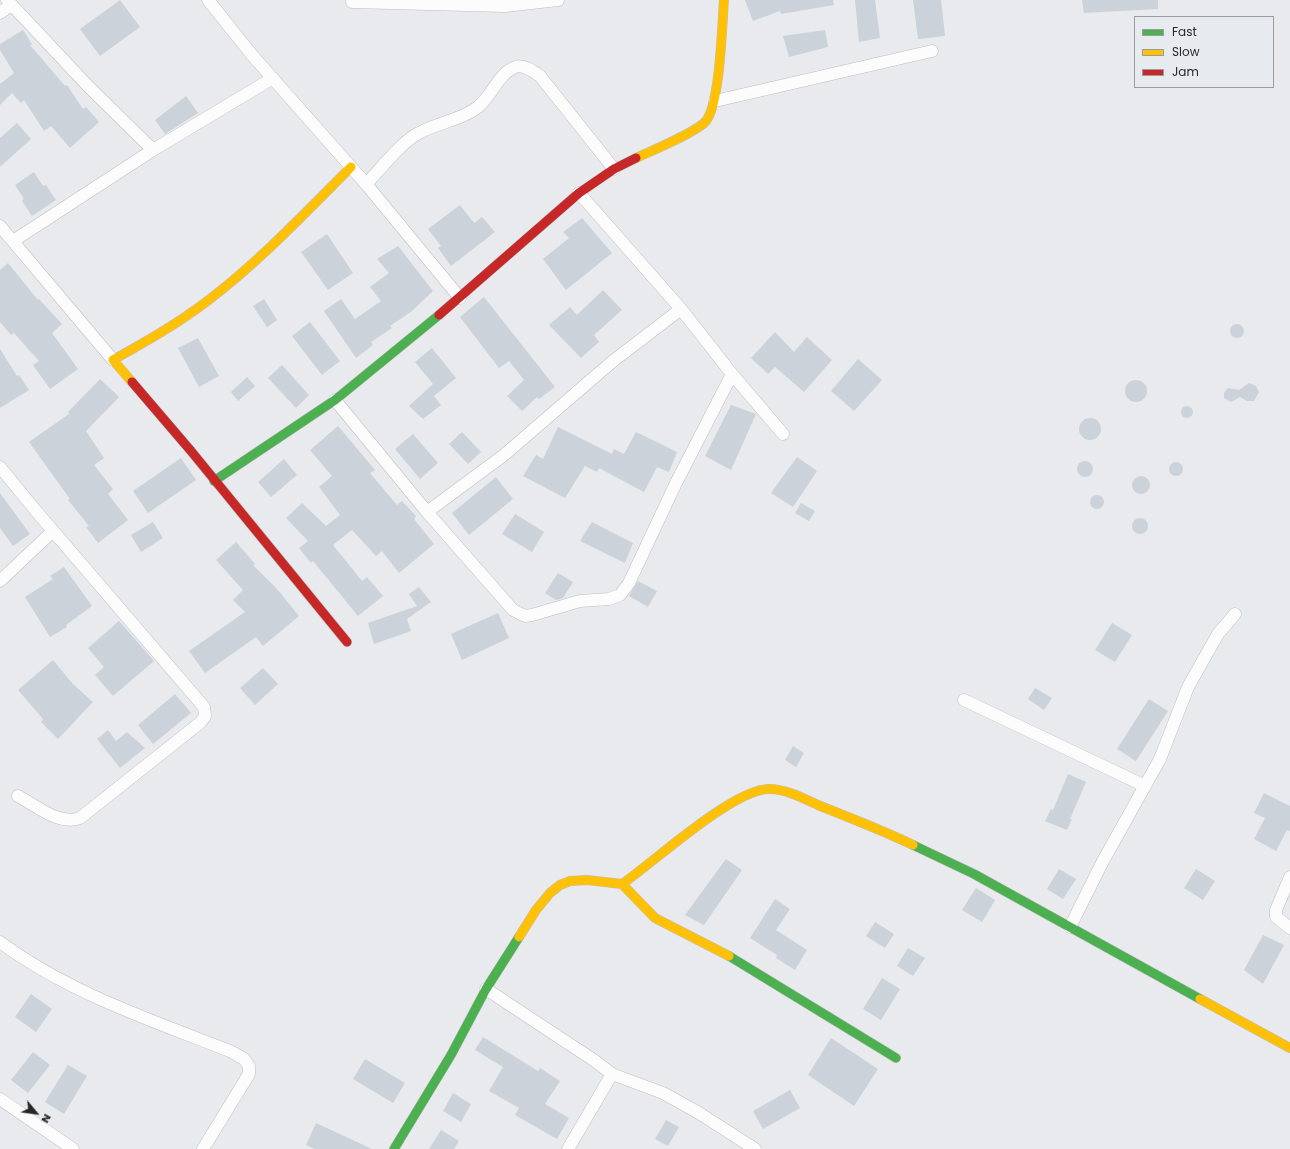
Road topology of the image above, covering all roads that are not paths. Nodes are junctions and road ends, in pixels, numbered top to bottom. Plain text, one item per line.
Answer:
1 (208, 0) edge
2 (558, 0) edge
3 (724, 0) edge
4 (9, 2) edge
5 (352, 2) dead end
6 (0, 13) edge
7 (932, 51) dead end
8 (273, 78) junction
9 (715, 101) junction
10 (153, 150) junction
11 (351, 167) junction
12 (614, 169) junction
13 (366, 184) junction
14 (579, 193) junction
15 (0, 226) edge
16 (13, 241) junction
17 (460, 298) junction
18 (681, 309) junction
19 (113, 360) junction
20 (732, 374) junction
21 (335, 400) junction
22 (783, 434) dead end
23 (0, 467) edge
24 (214, 481) junction
25 (427, 512) junction
26 (53, 531) junction
27 (0, 581) edge
28 (1235, 614) dead end
29 (347, 642) dead end
30 (964, 700) dead end
31 (1145, 786) junction
32 (18, 796) dead end
33 (1290, 877) edge
34 (622, 884) junction
35 (1070, 928) junction
36 (1290, 928) edge
37 (0, 942) edge
38 (486, 989) junction
39 (1290, 1048) edge
40 (896, 1058) dead end
41 (612, 1074) junction
42 (0, 1099) edge
43 (73, 1149) edge
44 (204, 1149) edge
45 (394, 1149) edge
46 (568, 1149) edge
47 (755, 1149) edge

1 - 8 street
2 - 5 street
3 - 9 street
4 - 6 street
4 - 10 street
7 - 9 street
8 - 10 street
8 - 11 street
9 - 12 street
10 - 16 street
11 - 13 street
11 - 19 street
12 - 13 street
12 - 14 street
13 - 17 street
14 - 17 street
14 - 18 street
15 - 16 street
16 - 19 street
17 - 21 street
18 - 20 street
18 - 25 street
19 - 24 street
20 - 22 street
20 - 25 street
21 - 24 street
21 - 25 street
23 - 26 street
24 - 29 street
26 - 27 street
26 - 32 street
28 - 31 street
30 - 31 street
31 - 35 street
33 - 36 street
34 - 35 street
34 - 38 street
34 - 40 street
35 - 39 street
37 - 44 street
38 - 41 street
38 - 45 street
41 - 46 street
41 - 47 street
42 - 43 street

